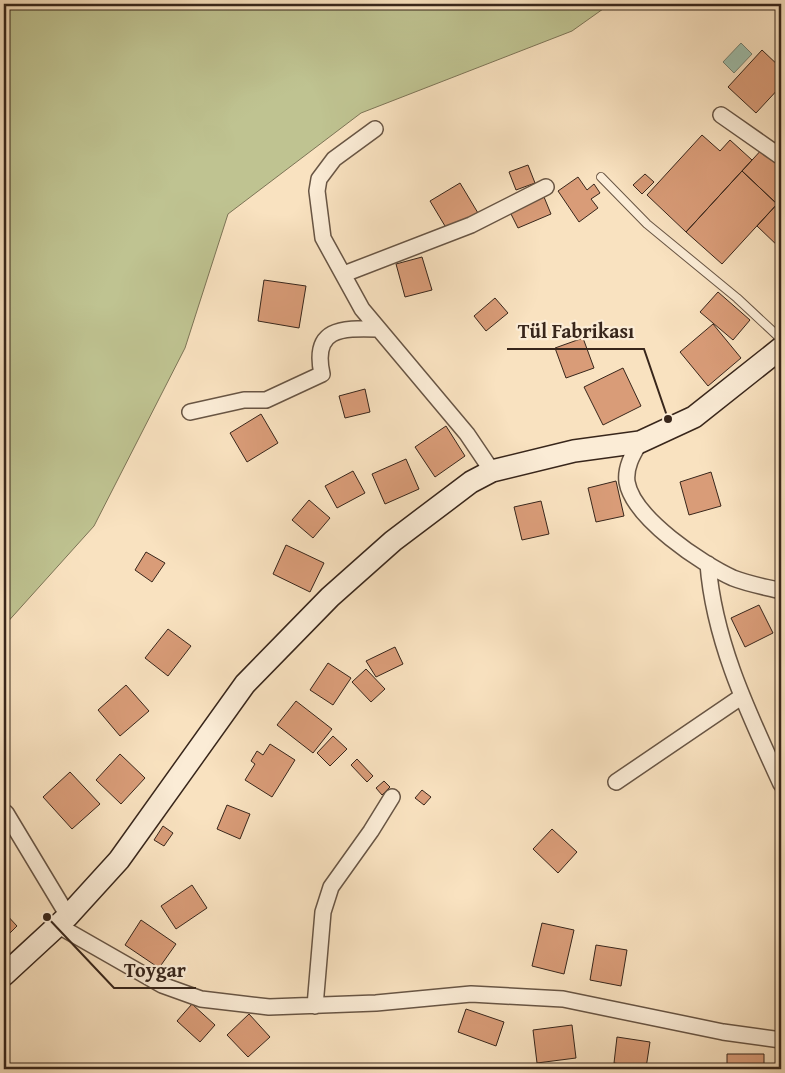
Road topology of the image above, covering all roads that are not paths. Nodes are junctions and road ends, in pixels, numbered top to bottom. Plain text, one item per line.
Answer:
1 (721, 115) dead end
2 (375, 129) dead end
3 (781, 157) edge
4 (601, 177) dead end
5 (546, 186) dead end
6 (344, 274) junction
7 (377, 329) junction
8 (781, 339) edge
9 (781, 348) edge
10 (190, 412) dead end
11 (640, 442) junction
12 (492, 471) junction
13 (708, 564) junction
14 (781, 591) edge
15 (741, 697) junction
16 (616, 782) dead end
17 (781, 784) edge
18 (392, 797) dead end
19 (6, 813) dead end
20 (62, 920) junction
21 (4, 975) edge
22 (315, 1006) junction
23 (781, 1040) edge

1 - 3 street
2 - 6 street
4 - 8 lane
5 - 6 street
6 - 7 street
7 - 10 street
7 - 12 street
9 - 11 main road
11 - 12 main road
11 - 13 street
12 - 20 main road
13 - 14 street
13 - 15 street
15 - 16 street
15 - 17 street
18 - 22 street
19 - 20 street
20 - 21 main road
20 - 22 street
22 - 23 street

